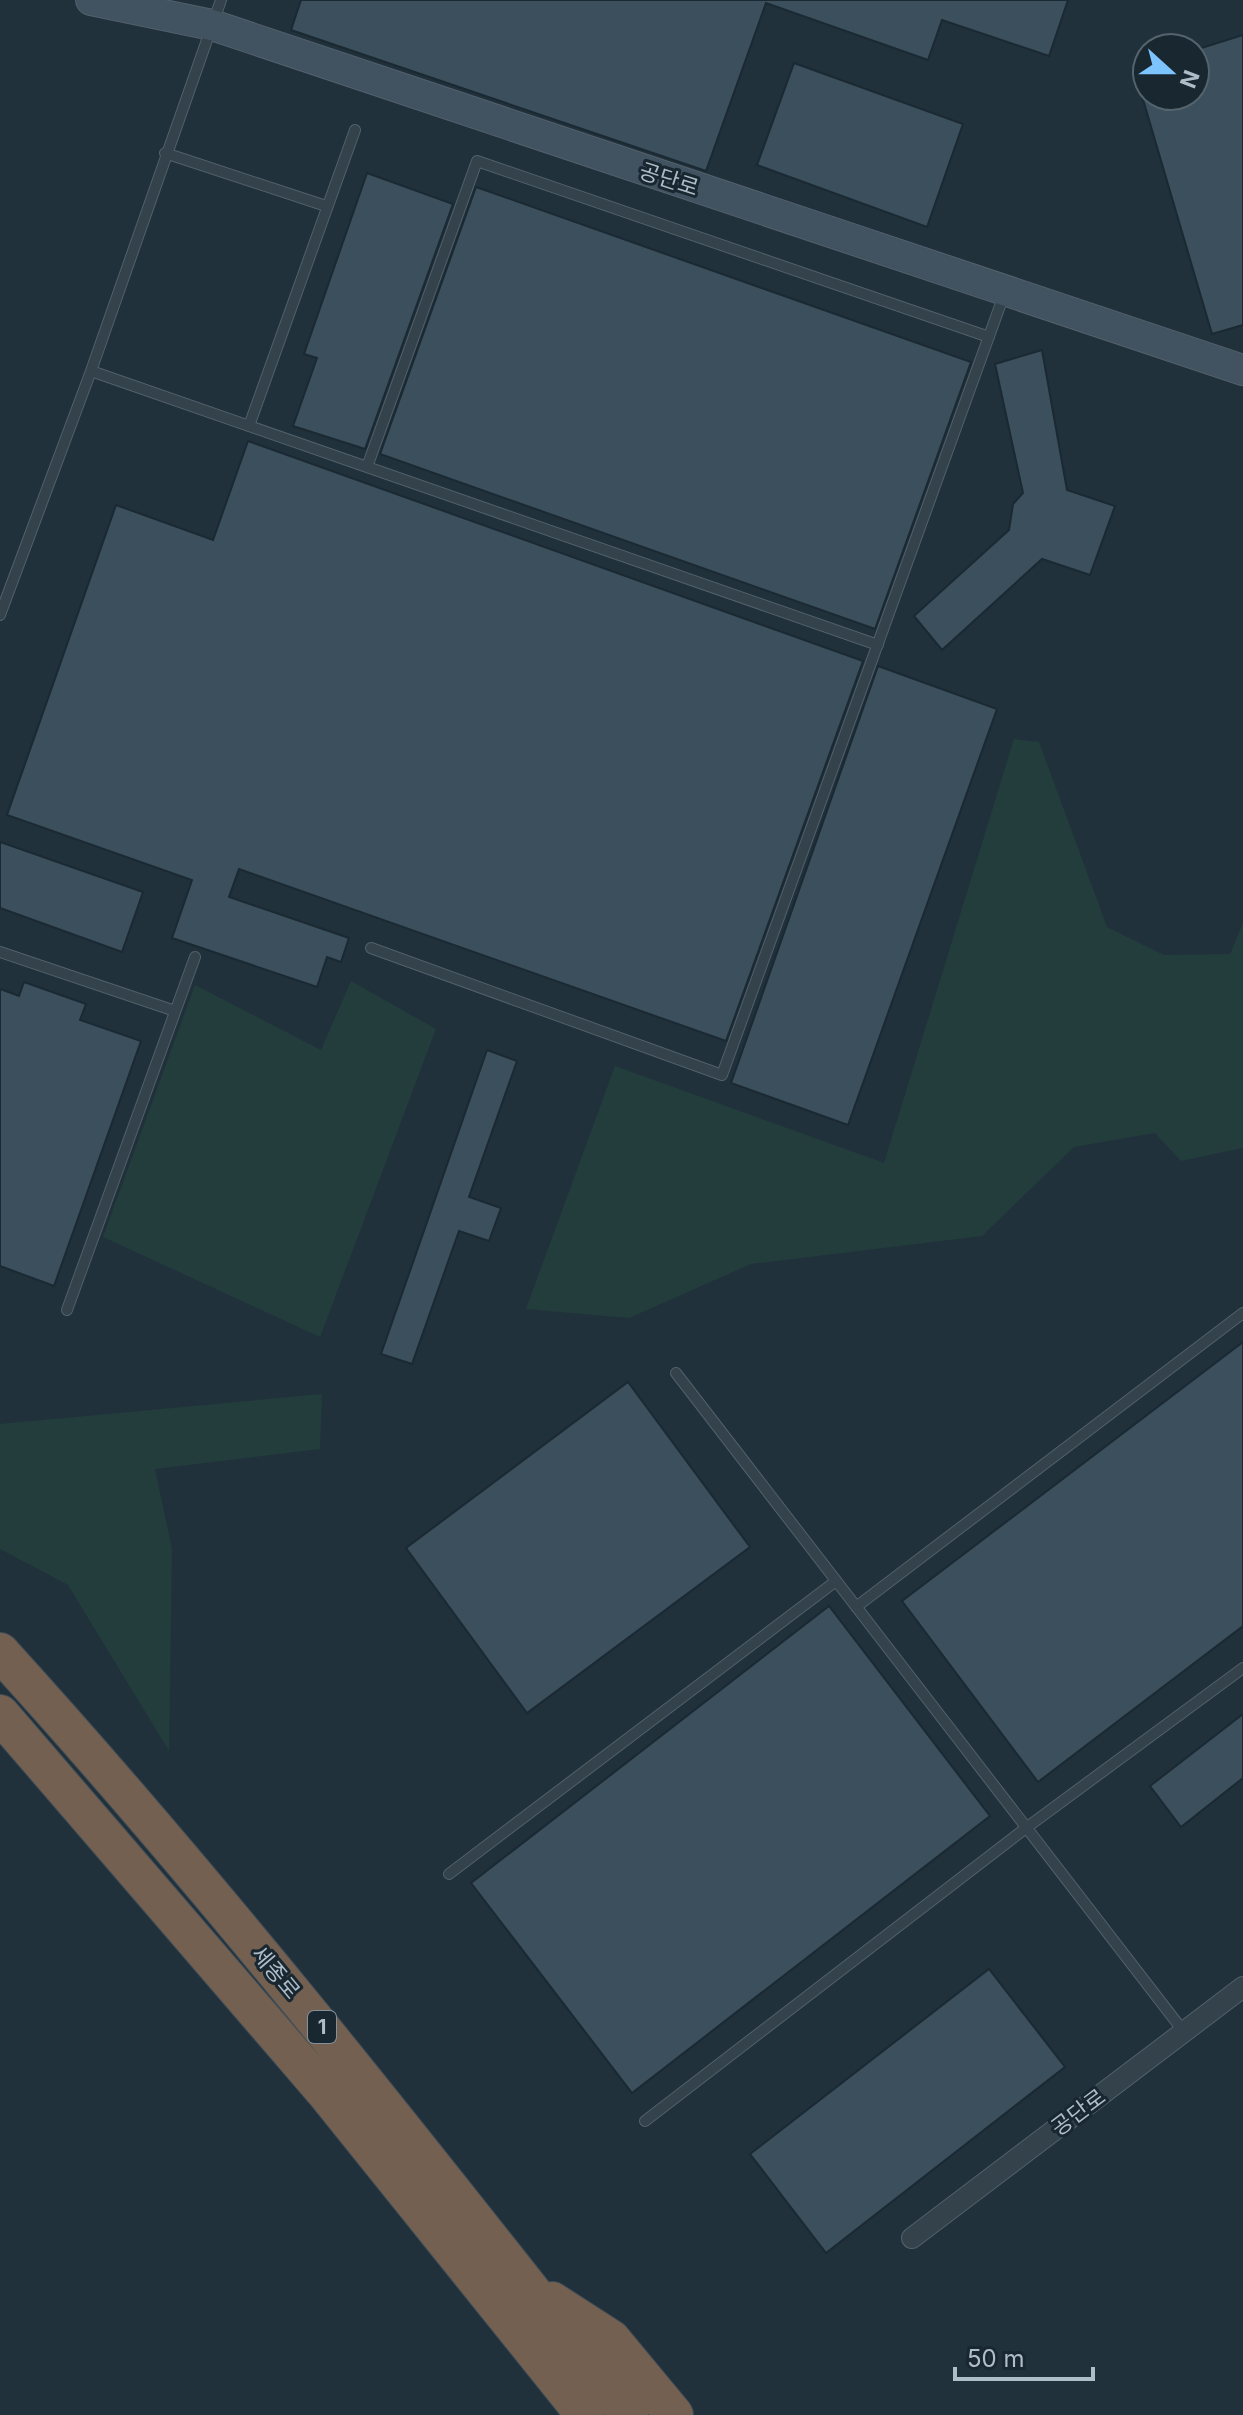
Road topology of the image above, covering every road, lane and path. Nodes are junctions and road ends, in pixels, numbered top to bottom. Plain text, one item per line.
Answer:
1 (91, 0) edge
2 (216, 12) edge
3 (355, 130) dead end
4 (165, 153) junction
5 (326, 206) junction
6 (1005, 290) junction
7 (989, 337) junction
8 (1243, 370) edge
9 (91, 371) junction
10 (249, 426) junction
11 (367, 467) junction
12 (0, 615) edge
13 (878, 645) junction
14 (371, 948) dead end
15 (0, 952) edge
16 (195, 957) dead end
17 (175, 1011) junction
18 (67, 1310) dead end
19 (1243, 1313) edge
20 (676, 1373) dead end
21 (836, 1581) junction
22 (856, 1607) junction
23 (0, 1652) edge
24 (1243, 1668) edge
25 (0, 1714) edge
26 (1026, 1828) junction
27 (449, 1874) dead end
28 (1243, 1987) edge
29 (1184, 2032) junction
30 (645, 2121) dead end
31 (912, 2238) dead end
32 (523, 2281) junction
33 (585, 2415) edge
34 (629, 2415) edge
35 (674, 2415) edge

1 - 2 street, 공단로
2 - 4 lane
2 - 6 street, 공단로
3 - 5 lane
4 - 5 lane
4 - 9 lane
5 - 10 lane
6 - 7 lane
6 - 8 street, 공단로
7 - 11 lane
7 - 13 lane
9 - 10 lane
9 - 12 lane
10 - 11 lane
11 - 13 lane
13 - 14 lane
15 - 17 lane
16 - 17 lane
17 - 18 lane
19 - 22 lane
20 - 21 lane
21 - 22 lane
21 - 27 lane
22 - 26 lane
23 - 32 highway, 세종로 / 1
24 - 26 lane
25 - 33 highway, 세종로 / 1
26 - 29 lane
26 - 30 lane
28 - 29 street, 공단로
29 - 31 street, 공단로
32 - 34 highway, 세종로 / 1
32 - 35 highway

